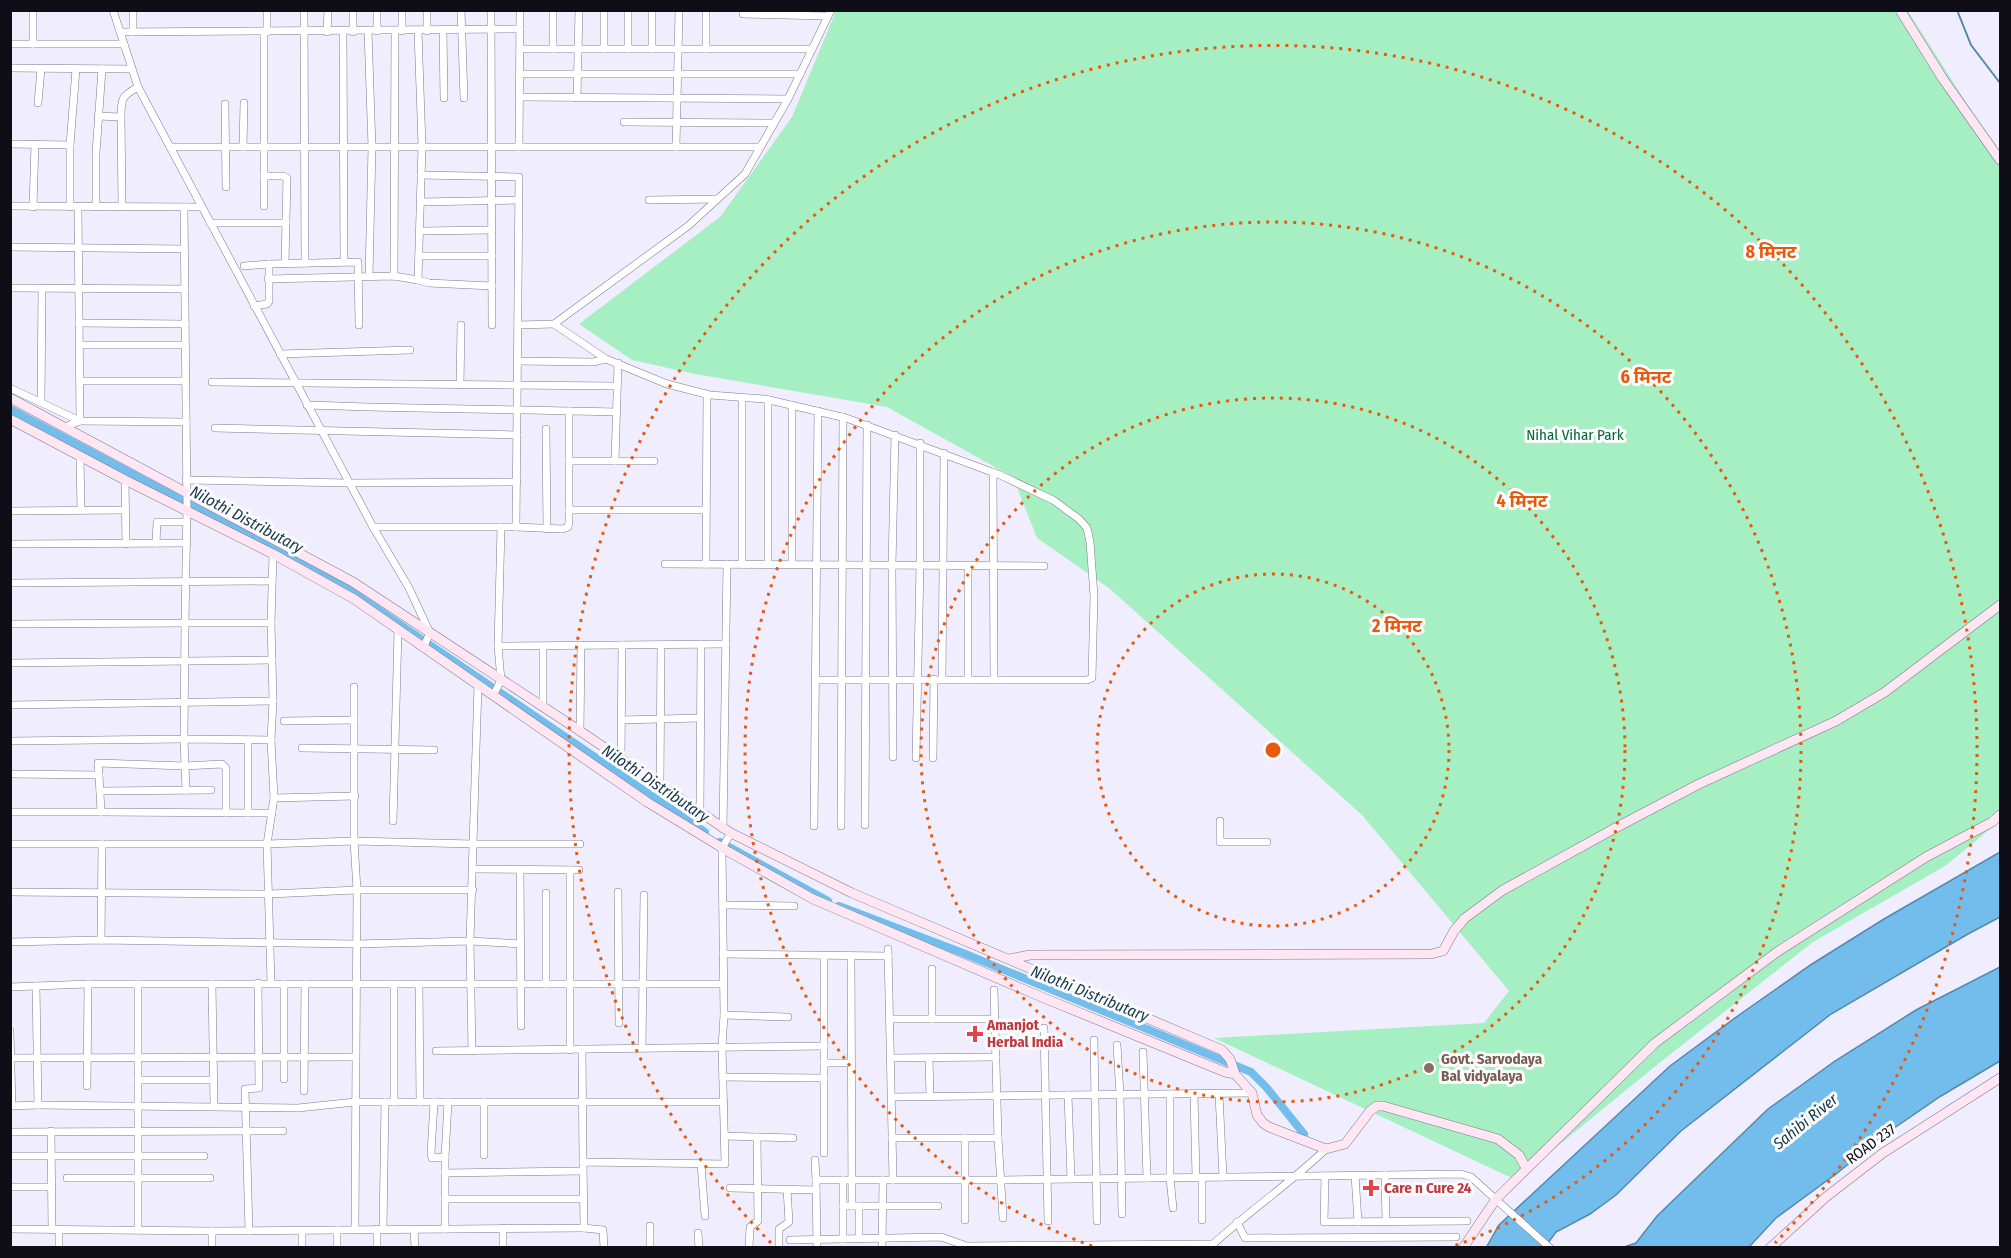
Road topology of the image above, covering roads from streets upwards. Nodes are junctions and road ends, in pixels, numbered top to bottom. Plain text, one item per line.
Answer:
1 (33, 10) edge
2 (113, 10) edge
3 (133, 10) edge
4 (267, 10) edge
5 (304, 10) edge
6 (328, 10) edge
7 (353, 10) edge
8 (377, 10) edge
9 (402, 10) edge
10 (427, 10) edge
11 (461, 10) edge
12 (491, 10) edge
13 (520, 10) edge
14 (553, 10) edge
15 (579, 10) edge
16 (604, 10) edge
17 (628, 10) edge
18 (652, 10) edge
19 (679, 10) edge
20 (706, 10) edge
21 (743, 10) edge
22 (1900, 10) edge
23 (830, 13) edge
24 (520, 29) junction
25 (443, 30) junction
26 (461, 30) junction
27 (491, 30) junction
28 (377, 31) junction
29 (398, 31) junction
30 (423, 31) junction
31 (120, 32) junction
32 (133, 32) junction
33 (265, 32) junction
34 (304, 32) junction
35 (327, 32) junction
36 (343, 32) junction
37 (353, 32) junction
38 (368, 32) junction
39 (10, 44) edge
40 (33, 44) junction
41 (123, 44) junction
42 (519, 49) junction
43 (553, 49) junction
44 (579, 49) junction
45 (604, 49) junction
46 (628, 49) junction
47 (652, 49) junction
48 (679, 49) junction
49 (706, 49) junction
50 (812, 49) junction
51 (10, 68) edge
52 (41, 69) junction
53 (76, 69) junction
54 (102, 69) junction
55 (131, 69) junction
56 (678, 73) junction
57 (520, 74) junction
58 (578, 74) junction
59 (800, 74) junction
60 (138, 87) junction
61 (520, 97) junction
62 (444, 98) dead end
63 (464, 98) dead end
64 (577, 98) junction
65 (678, 98) junction
66 (788, 99) junction
67 (244, 103) dead end
68 (38, 104) dead end
69 (225, 104) dead end
70 (98, 116) junction
71 (121, 117) junction
72 (624, 122) dead end
73 (677, 123) junction
74 (774, 123) junction
75 (10, 144) edge
76 (35, 144) junction
77 (70, 145) junction
78 (170, 147) junction
79 (225, 147) junction
80 (243, 147) junction
81 (264, 147) junction
82 (305, 147) junction
83 (343, 147) junction
84 (372, 147) junction
85 (395, 147) junction
86 (422, 147) junction
87 (492, 147) junction
88 (519, 147) junction
89 (676, 147) junction
90 (760, 147) junction
91 (2001, 160) edge
92 (421, 175) junction
93 (264, 176) junction
94 (492, 178) junction
95 (226, 187) dead end
96 (717, 199) junction
97 (519, 200) junction
98 (650, 200) dead end
99 (492, 201) junction
100 (421, 202) junction
101 (10, 206) edge
102 (264, 206) dead end
103 (33, 207) junction
104 (74, 207) junction
105 (96, 207) junction
106 (122, 207) junction
107 (184, 207) junction
108 (202, 207) junction
109 (210, 223) junction
110 (286, 223) junction
111 (420, 231) junction
112 (492, 231) junction
113 (10, 247) edge
114 (79, 248) junction
115 (184, 249) junction
116 (419, 256) junction
117 (492, 256) junction
118 (344, 261) junction
119 (285, 263) junction
120 (304, 263) junction
121 (269, 264) junction
122 (244, 266) dead end
123 (359, 276) junction
124 (369, 276) junction
125 (394, 276) junction
126 (268, 279) junction
127 (418, 280) junction
128 (492, 286) junction
129 (10, 288) edge
130 (42, 289) junction
131 (184, 289) junction
132 (79, 290) junction
133 (254, 306) junction
134 (80, 323) junction
135 (185, 324) junction
136 (554, 324) junction
137 (461, 325) dead end
138 (492, 325) dead end
139 (518, 325) junction
140 (359, 326) dead end
141 (80, 345) junction
142 (185, 345) junction
143 (410, 350) dead end
144 (280, 354) junction
145 (606, 359) junction
146 (518, 362) junction
147 (618, 363) junction
148 (80, 381) junction
149 (185, 381) junction
150 (212, 382) dead end
151 (295, 382) junction
152 (460, 385) junction
153 (517, 386) junction
154 (617, 386) junction
155 (10, 388) edge
156 (707, 395) junction
157 (10, 398) edge
158 (742, 398) junction
159 (768, 400) junction
160 (41, 402) junction
161 (308, 405) junction
162 (792, 405) junction
163 (517, 409) junction
164 (568, 411) junction
165 (818, 411) junction
166 (616, 412) junction
167 (843, 417) junction
168 (10, 419) edge
169 (80, 421) junction
170 (186, 422) junction
171 (867, 425) junction
172 (65, 427) junction
173 (215, 428) dead end
174 (546, 429) dead end
175 (321, 430) junction
176 (517, 435) junction
177 (895, 435) junction
178 (920, 443) junction
179 (944, 453) junction
180 (80, 456) junction
181 (568, 461) junction
182 (615, 461) junction
183 (654, 461) dead end
184 (993, 472) junction
185 (125, 480) junction
186 (186, 480) junction
187 (517, 482) junction
188 (349, 483) junction
189 (187, 502) junction
190 (81, 510) junction
191 (125, 510) junction
192 (569, 510) junction
193 (706, 510) junction
194 (10, 511) edge
195 (186, 522) junction
196 (373, 527) junction
197 (501, 527) junction
198 (516, 527) junction
199 (547, 529) junction
200 (156, 543) junction
201 (187, 543) junction
202 (10, 544) edge
203 (126, 544) junction
204 (273, 554) junction
205 (665, 564) dead end
206 (706, 564) junction
207 (727, 564) junction
208 (742, 564) junction
209 (768, 564) junction
210 (792, 565) junction
211 (817, 565) junction
212 (841, 565) junction
213 (867, 565) junction
214 (892, 565) junction
215 (920, 565) junction
216 (944, 566) junction
217 (968, 566) junction
218 (993, 566) junction
219 (1044, 566) dead end
220 (272, 581) junction
221 (187, 582) junction
222 (10, 583) edge
223 (2001, 605) edge
224 (185, 623) junction
225 (271, 623) junction
226 (10, 624) edge
227 (398, 630) junction
228 (427, 641) junction
229 (726, 644) junction
230 (581, 645) junction
231 (622, 645) junction
232 (661, 645) junction
233 (701, 645) junction
234 (498, 646) junction
235 (543, 646) junction
236 (272, 660) junction
237 (185, 662) junction
238 (10, 663) edge
239 (892, 679) junction
240 (917, 679) junction
241 (938, 679) junction
242 (968, 679) junction
243 (994, 679) junction
244 (815, 680) junction
245 (842, 680) junction
246 (865, 680) junction
247 (478, 686) junction
248 (354, 687) dead end
249 (497, 689) junction
250 (273, 701) junction
251 (185, 703) junction
252 (10, 705) edge
253 (543, 707) junction
254 (701, 718) junction
255 (662, 719) junction
256 (354, 720) junction
257 (621, 720) junction
258 (284, 721) dead end
259 (580, 731) junction
260 (184, 739) junction
261 (271, 740) junction
262 (10, 741) edge
263 (248, 741) junction
264 (302, 748) dead end
265 (355, 748) junction
266 (395, 749) junction
267 (434, 750) dead end
268 (892, 757) dead end
269 (916, 758) dead end
270 (933, 758) dead end
271 (621, 759) junction
272 (185, 766) junction
273 (10, 774) edge
274 (99, 775) junction
275 (660, 784) junction
276 (186, 790) junction
277 (211, 790) dead end
278 (100, 791) junction
279 (355, 796) junction
280 (274, 798) junction
281 (10, 812) edge
282 (101, 812) junction
283 (226, 813) junction
284 (248, 813) junction
285 (272, 813) junction
286 (699, 813) junction
287 (2001, 815) edge
288 (393, 821) dead end
289 (1220, 821) dead end
290 (865, 825) dead end
291 (814, 826) dead end
292 (841, 826) dead end
293 (727, 833) junction
294 (354, 841) junction
295 (1267, 842) dead end
296 (10, 844) edge
297 (102, 844) junction
298 (267, 844) junction
299 (474, 844) junction
300 (580, 844) dead end
301 (723, 847) junction
302 (473, 869) junction
303 (520, 869) junction
304 (570, 870) junction
305 (579, 870) dead end
306 (357, 890) junction
307 (473, 890) junction
308 (10, 892) edge
309 (618, 892) dead end
310 (546, 893) dead end
311 (101, 894) junction
312 (270, 894) junction
313 (644, 895) dead end
314 (723, 905) junction
315 (794, 906) dead end
316 (101, 940) junction
317 (470, 941) junction
318 (10, 942) edge
319 (270, 942) junction
320 (356, 944) junction
321 (521, 944) junction
322 (723, 954) junction
323 (824, 956) junction
324 (851, 956) junction
325 (1009, 959) junction
326 (932, 969) dead end
327 (258, 983) junction
328 (271, 983) junction
329 (88, 984) junction
330 (138, 984) junction
331 (213, 984) junction
332 (284, 984) junction
333 (306, 984) junction
334 (471, 984) junction
335 (546, 984) junction
336 (570, 984) junction
337 (620, 984) junction
338 (643, 984) junction
339 (723, 984) junction
340 (355, 985) junction
341 (394, 985) junction
342 (419, 985) junction
343 (521, 985) junction
344 (36, 986) junction
345 (10, 987) edge
346 (994, 990) dead end
347 (724, 1016) junction
348 (788, 1017) dead end
349 (890, 1019) junction
350 (932, 1019) junction
351 (995, 1019) junction
352 (619, 1023) dead end
353 (521, 1026) dead end
354 (1044, 1028) dead end
355 (10, 1031) edge
356 (1094, 1040) dead end
357 (1117, 1045) dead end
358 (824, 1046) junction
359 (722, 1047) junction
360 (642, 1048) junction
361 (570, 1050) junction
362 (582, 1050) junction
363 (436, 1051) dead end
364 (472, 1051) junction
365 (1143, 1053) dead end
366 (355, 1057) junction
367 (11, 1058) edge
368 (38, 1058) junction
369 (87, 1058) junction
370 (138, 1058) junction
371 (214, 1058) junction
372 (257, 1058) junction
373 (284, 1058) junction
374 (303, 1058) junction
375 (891, 1058) junction
376 (929, 1058) junction
377 (996, 1058) junction
378 (824, 1063) junction
379 (851, 1063) junction
380 (1233, 1067) junction
381 (723, 1077) junction
382 (824, 1078) junction
383 (2001, 1078) edge
384 (284, 1079) dead end
385 (138, 1080) junction
386 (214, 1080) junction
387 (87, 1086) dead end
388 (304, 1091) dead end
389 (1252, 1093) junction
390 (1145, 1094) junction
391 (1170, 1094) junction
392 (1194, 1094) junction
393 (1219, 1094) junction
394 (1046, 1095) junction
395 (1068, 1095) junction
396 (1094, 1095) junction
397 (1120, 1095) junction
398 (930, 1096) junction
399 (998, 1096) junction
400 (892, 1097) junction
401 (355, 1102) junction
402 (385, 1102) junction
403 (394, 1102) junction
404 (420, 1102) junction
405 (434, 1102) junction
406 (448, 1102) junction
407 (484, 1102) junction
408 (583, 1102) junction
409 (724, 1102) junction
410 (38, 1105) junction
411 (138, 1105) junction
412 (11, 1106) edge
413 (214, 1106) junction
414 (246, 1106) junction
415 (51, 1131) junction
416 (138, 1131) junction
417 (246, 1131) junction
418 (283, 1131) dead end
419 (10, 1132) edge
420 (725, 1136) junction
421 (757, 1137) junction
422 (794, 1138) dead end
423 (892, 1138) junction
424 (965, 1138) junction
425 (998, 1138) junction
426 (1326, 1149) junction
427 (824, 1153) dead end
428 (484, 1155) dead end
429 (10, 1156) edge
430 (51, 1156) junction
431 (138, 1156) junction
432 (204, 1156) dead end
433 (445, 1157) junction
434 (815, 1160) dead end
435 (583, 1162) junction
436 (701, 1164) junction
437 (1526, 1168) junction
438 (583, 1171) junction
439 (445, 1173) junction
440 (1355, 1175) junction
441 (1385, 1175) junction
442 (1298, 1176) junction
443 (1325, 1176) junction
444 (1223, 1177) junction
445 (68, 1178) dead end
446 (138, 1178) junction
447 (210, 1178) dead end
448 (1071, 1178) junction
449 (1097, 1178) junction
450 (1121, 1178) junction
451 (1147, 1178) junction
452 (1170, 1178) junction
453 (1199, 1178) junction
454 (1047, 1179) junction
455 (816, 1180) junction
456 (843, 1180) junction
457 (852, 1180) junction
458 (883, 1180) junction
459 (893, 1180) junction
460 (964, 1180) junction
461 (1000, 1180) junction
462 (10, 1187) edge
463 (52, 1187) junction
464 (730, 1188) dead end
465 (757, 1188) junction
466 (787, 1189) junction
467 (816, 1190) junction
468 (583, 1199) junction
469 (1496, 1199) junction
470 (445, 1200) junction
471 (843, 1206) junction
472 (855, 1206) junction
473 (883, 1206) junction
474 (938, 1206) dead end
475 (1173, 1208) dead end
476 (1122, 1214) dead end
477 (705, 1216) dead end
478 (1003, 1218) dead end
479 (965, 1220) dead end
480 (1202, 1220) dead end
481 (1048, 1221) dead end
482 (1097, 1221) dead end
483 (1237, 1221) junction
484 (1467, 1221) dead end
485 (1358, 1222) junction
486 (1386, 1222) junction
487 (650, 1226) dead end
488 (502, 1228) junction
489 (584, 1228) junction
490 (10, 1229) edge
491 (355, 1229) junction
492 (380, 1229) junction
493 (414, 1229) junction
494 (445, 1229) junction
495 (56, 1230) junction
496 (138, 1230) junction
497 (302, 1230) junction
498 (337, 1230) junction
499 (212, 1231) junction
500 (249, 1231) junction
501 (698, 1233) dead end
502 (1456, 1237) dead end
503 (843, 1239) junction
504 (859, 1239) junction
505 (882, 1239) junction
506 (790, 1240) dead end
507 (817, 1244) edge
508 (1211, 1246) edge
509 (1549, 1247) edge
510 (59, 1248) edge
511 (212, 1248) edge
512 (302, 1248) edge
513 (337, 1248) edge
514 (377, 1248) edge
515 (415, 1248) edge
516 (503, 1248) edge
517 (604, 1248) edge
518 (650, 1248) edge
519 (699, 1248) edge
520 (749, 1248) edge
521 (779, 1248) edge
522 (882, 1248) edge
523 (1463, 1248) edge
524 (1770, 1248) edge

1 - 40 street
2 - 31 street
3 - 32 street
4 - 33 street
5 - 34 street
6 - 35 street
7 - 37 street
8 - 28 street
9 - 29 street
10 - 30 street
11 - 26 street
12 - 27 street
13 - 24 street
14 - 43 street
15 - 44 street
16 - 45 street
17 - 46 street
18 - 47 street
19 - 48 street
20 - 49 street
21 - 23 street
22 - 91 street
23 - 50 street
24 - 27 street
24 - 42 street
25 - 26 street
25 - 30 street
25 - 62 street
26 - 27 street
26 - 63 street
27 - 87 street
28 - 29 street
28 - 38 street
29 - 30 street
29 - 85 street
30 - 86 street
31 - 32 street
31 - 41 street
32 - 33 street
33 - 34 street
33 - 81 street
34 - 35 street
34 - 82 street
35 - 36 street
36 - 37 street
36 - 83 street
37 - 38 street
38 - 84 street
39 - 40 street
40 - 41 street
41 - 55 street
42 - 43 street
42 - 57 street
43 - 44 street
44 - 45 street
44 - 58 street
45 - 46 street
46 - 47 street
47 - 48 street
48 - 49 street
48 - 56 street
49 - 50 street
50 - 59 street
51 - 52 street
52 - 53 street
52 - 68 street
53 - 54 street
53 - 77 street
54 - 55 street
54 - 70 street
55 - 60 street
56 - 58 street
56 - 59 street
56 - 65 street
57 - 58 street
57 - 61 street
58 - 64 street
59 - 66 street
60 - 71 street
60 - 78 street
61 - 64 street
61 - 88 street
64 - 65 street
65 - 66 street
65 - 73 street
66 - 74 street
67 - 80 street
69 - 79 street
70 - 71 street
70 - 105 street
71 - 106 street
72 - 73 street
73 - 74 street
73 - 89 street
74 - 90 street
75 - 76 street
76 - 77 street
76 - 103 street
77 - 104 street
78 - 79 street
78 - 108 street
79 - 80 street
79 - 95 street
80 - 81 street
81 - 82 street
81 - 93 street
82 - 83 street
82 - 120 street
83 - 84 street
83 - 118 street
84 - 85 street
84 - 124 street
85 - 86 street
85 - 125 street
86 - 87 street
86 - 92 street
87 - 88 street
87 - 94 street
88 - 89 street
89 - 90 street
90 - 96 street
92 - 94 street
92 - 100 street
93 - 102 street
93 - 110 street
94 - 97 street
94 - 99 street
96 - 98 street
96 - 136 street
97 - 99 street
97 - 139 street
99 - 100 street
99 - 112 street
100 - 111 street
101 - 103 street
103 - 104 street
104 - 105 street
104 - 114 street
105 - 106 street
106 - 107 street
107 - 108 street
107 - 115 street
108 - 109 street
109 - 110 street
109 - 133 street
110 - 119 street
111 - 112 street
111 - 116 street
112 - 117 street
113 - 114 street
114 - 115 street
114 - 132 street
115 - 131 street
116 - 117 street
116 - 127 street
117 - 128 street
118 - 120 street
118 - 123 street
119 - 120 street
119 - 121 street
121 - 122 street
121 - 126 street
123 - 124 street
123 - 126 street
123 - 140 street
124 - 125 street
125 - 127 street
126 - 133 street
127 - 128 street
128 - 138 street
129 - 130 street
130 - 132 street
130 - 160 street
131 - 132 street
131 - 135 street
132 - 134 street
133 - 144 street
134 - 135 street
134 - 141 street
135 - 142 street
136 - 139 street
136 - 145 street
137 - 152 street
139 - 146 street
141 - 142 street
141 - 148 street
142 - 149 street
143 - 144 street
144 - 151 street
145 - 146 street
145 - 147 street
146 - 153 street
147 - 154 street
147 - 156 street
148 - 149 street
148 - 169 street
149 - 170 street
150 - 151 street
151 - 152 street
151 - 161 street
152 - 153 street
153 - 154 street
153 - 163 street
154 - 166 street
155 - 160 street
156 - 158 street
156 - 193 street
157 - 172 street
158 - 159 street
158 - 208 street
159 - 162 street
159 - 209 street
160 - 169 street
161 - 163 street
161 - 175 street
162 - 165 street
162 - 210 street
163 - 164 street
163 - 176 street
164 - 166 street
164 - 181 street
165 - 167 street
165 - 211 street
166 - 182 street
167 - 171 street
167 - 212 street
168 - 180 street
169 - 170 street
169 - 172 street
170 - 186 street
171 - 177 street
171 - 213 street
172 - 189 street
173 - 175 street
174 - 199 street
175 - 176 street
175 - 188 street
176 - 187 street
177 - 178 street
177 - 214 street
178 - 179 street
178 - 215 street
179 - 184 street
179 - 216 street
180 - 185 street
180 - 190 street
181 - 182 street
181 - 192 street
182 - 183 street
184 - 218 street
184 - 243 street
185 - 189 street
185 - 191 street
186 - 188 street
186 - 189 street
187 - 188 street
187 - 198 street
188 - 196 street
189 - 195 street
189 - 204 street
189 - 228 street
190 - 191 street
190 - 194 street
191 - 203 street
192 - 193 street
192 - 199 street
193 - 206 street
195 - 200 street
195 - 201 street
196 - 197 street
196 - 228 street
197 - 198 street
197 - 234 street
198 - 199 street
200 - 201 street
200 - 203 street
201 - 221 street
202 - 203 street
204 - 220 street
204 - 227 street
205 - 206 street
206 - 207 street
207 - 208 street
207 - 229 street
208 - 209 street
209 - 210 street
210 - 211 street
211 - 212 street
211 - 244 street
212 - 213 street
212 - 245 street
213 - 214 street
213 - 246 street
214 - 215 street
214 - 239 street
215 - 216 street
215 - 240 street
216 - 217 street
216 - 241 street
217 - 218 street
217 - 242 street
218 - 219 street
218 - 243 street
220 - 221 street
220 - 225 street
221 - 222 street
221 - 224 street
223 - 325 street
224 - 225 street
224 - 226 street
224 - 237 street
225 - 236 street
227 - 228 street
227 - 266 street
228 - 247 street
228 - 249 street
229 - 233 street
229 - 293 street
230 - 231 street
230 - 235 street
230 - 259 street
231 - 232 street
231 - 257 street
232 - 233 street
232 - 255 street
233 - 254 street
234 - 235 street
234 - 249 street
235 - 253 street
236 - 237 street
236 - 250 street
237 - 238 street
237 - 251 street
239 - 240 street
239 - 246 street
239 - 268 street
240 - 241 street
240 - 269 street
241 - 242 street
241 - 270 street
242 - 243 street
244 - 245 street
244 - 291 street
245 - 246 street
245 - 292 street
246 - 290 street
247 - 249 street
247 - 299 street
248 - 256 street
249 - 253 street
249 - 301 street
250 - 251 street
250 - 261 street
251 - 252 street
251 - 260 street
253 - 259 street
254 - 255 street
254 - 286 street
255 - 257 street
255 - 275 street
256 - 258 street
256 - 265 street
257 - 271 street
259 - 271 street
260 - 262 street
260 - 263 street
260 - 272 street
261 - 263 street
261 - 280 street
263 - 284 street
264 - 265 street
265 - 266 street
265 - 279 street
266 - 267 street
266 - 288 street
271 - 275 street
272 - 274 street
272 - 276 street
272 - 283 street
273 - 274 street
274 - 278 street
275 - 286 street
276 - 277 street
276 - 278 street
278 - 282 street
279 - 280 street
279 - 294 street
280 - 285 street
281 - 282 street
282 - 283 street
283 - 284 street
284 - 285 street
285 - 298 street
286 - 293 street
287 - 437 street
289 - 295 street
293 - 301 street
293 - 325 street
294 - 298 street
294 - 299 street
294 - 306 street
296 - 297 street
297 - 298 street
297 - 311 street
298 - 312 street
299 - 300 street
299 - 302 street
301 - 314 street
301 - 380 street
302 - 303 street
302 - 307 street
303 - 304 street
303 - 321 street
304 - 305 street
304 - 336 street
306 - 307 street
306 - 312 street
306 - 320 street
307 - 317 street
308 - 311 street
309 - 337 street
310 - 335 street
311 - 312 street
311 - 316 street
312 - 319 street
313 - 338 street
314 - 315 street
314 - 322 street
316 - 318 street
316 - 319 street
317 - 320 street
317 - 321 street
317 - 334 street
319 - 320 street
319 - 328 street
320 - 340 street
321 - 343 street
322 - 323 street
322 - 339 street
323 - 324 street
323 - 358 street
324 - 349 street
324 - 379 street
325 - 380 street
326 - 350 street
327 - 328 street
327 - 331 street
327 - 372 street
328 - 332 street
329 - 330 street
329 - 344 street
329 - 369 street
330 - 331 street
330 - 370 street
331 - 371 street
332 - 333 street
332 - 373 street
333 - 340 street
333 - 374 street
334 - 342 street
334 - 343 street
334 - 364 street
335 - 336 street
335 - 343 street
336 - 337 street
336 - 361 street
337 - 338 street
337 - 352 street
338 - 339 street
338 - 360 street
339 - 347 street
340 - 341 street
340 - 366 street
341 - 342 street
341 - 403 street
342 - 404 street
343 - 353 street
344 - 345 street
344 - 368 street
346 - 351 street
347 - 348 street
347 - 359 street
349 - 350 street
349 - 375 street
350 - 351 street
351 - 377 street
354 - 394 street
355 - 367 street
356 - 396 street
357 - 397 street
358 - 359 street
358 - 378 street
359 - 360 street
359 - 381 street
360 - 362 street
361 - 362 street
361 - 364 street
362 - 408 street
363 - 364 street
365 - 390 street
366 - 374 street
366 - 401 street
367 - 368 street
367 - 412 street
368 - 369 street
368 - 410 street
369 - 370 street
369 - 387 street
370 - 371 street
370 - 385 street
371 - 372 street
371 - 386 street
372 - 373 street
372 - 414 street
373 - 374 street
373 - 384 street
374 - 388 street
375 - 376 street
375 - 400 street
376 - 377 street
376 - 398 street
377 - 399 street
378 - 379 street
378 - 382 street
379 - 457 street
380 - 389 street
381 - 382 street
381 - 409 street
382 - 427 street
383 - 524 street, ROAD 237
385 - 386 street
385 - 411 street
386 - 413 street
389 - 393 street
389 - 426 street
390 - 391 street
390 - 397 street
390 - 451 street
391 - 392 street
391 - 452 street
392 - 393 street
392 - 453 street
393 - 444 street
394 - 395 street
394 - 399 street
394 - 454 street
395 - 396 street
395 - 448 street
396 - 397 street
396 - 449 street
397 - 450 street
398 - 399 street
398 - 400 street
399 - 425 street
400 - 423 street
401 - 402 street
401 - 414 street
401 - 491 street
402 - 403 street
402 - 492 street
403 - 404 street
404 - 405 street
405 - 406 street
405 - 433 street
406 - 407 street
406 - 433 street
407 - 408 street
407 - 428 street
408 - 409 street
408 - 435 street
409 - 420 street
410 - 411 street
410 - 412 street
411 - 413 street
411 - 416 street
413 - 414 street
414 - 417 street
415 - 416 street
415 - 419 street
415 - 430 street
416 - 417 street
416 - 431 street
417 - 418 street
417 - 500 street
420 - 421 street
420 - 436 street
421 - 422 street
421 - 465 street
423 - 424 street
423 - 459 street
424 - 425 street
424 - 460 street
425 - 461 street
426 - 437 street
426 - 442 street
429 - 430 street
430 - 431 street
430 - 463 street
431 - 432 street
431 - 446 street
433 - 439 street
434 - 455 street
435 - 436 street
435 - 438 street
436 - 477 street
437 - 469 street
438 - 439 street
438 - 468 street
439 - 470 street
440 - 441 street
440 - 443 street
440 - 485 street
441 - 469 street
441 - 486 street
442 - 443 street
442 - 444 street
442 - 483 street
443 - 485 street
444 - 453 street
445 - 446 street
446 - 447 street
446 - 496 street
448 - 449 street
448 - 454 street
449 - 450 street
449 - 482 street
450 - 451 street
450 - 476 street
451 - 452 street
452 - 453 street
452 - 475 street
453 - 480 street
454 - 461 street
454 - 481 street
455 - 456 street
455 - 467 street
456 - 457 street
456 - 471 street
457 - 458 street
457 - 472 street
458 - 459 street
458 - 473 street
459 - 460 street
460 - 461 street
460 - 479 street
461 - 478 street
462 - 463 street
463 - 495 street
464 - 465 street
465 - 466 street
465 - 520 street
466 - 467 street
466 - 521 street
467 - 507 street
468 - 470 street
468 - 489 street
469 - 509 street
469 - 523 street
470 - 494 street
471 - 472 street
471 - 503 street
472 - 473 street
472 - 504 street
473 - 474 street
473 - 505 street
483 - 502 street
483 - 508 street
484 - 486 street
485 - 486 street
487 - 518 street
488 - 489 street
488 - 494 street
488 - 516 street
489 - 517 street
490 - 495 street
491 - 492 street
491 - 498 street
492 - 493 street
492 - 514 street
493 - 494 street
493 - 515 street
495 - 496 street
495 - 510 street
496 - 499 street
497 - 498 street
497 - 500 street
497 - 512 street
498 - 513 street
499 - 500 street
499 - 511 street
501 - 519 street
503 - 504 street
503 - 507 street
504 - 505 street
505 - 508 street
505 - 522 street
506 - 507 street

